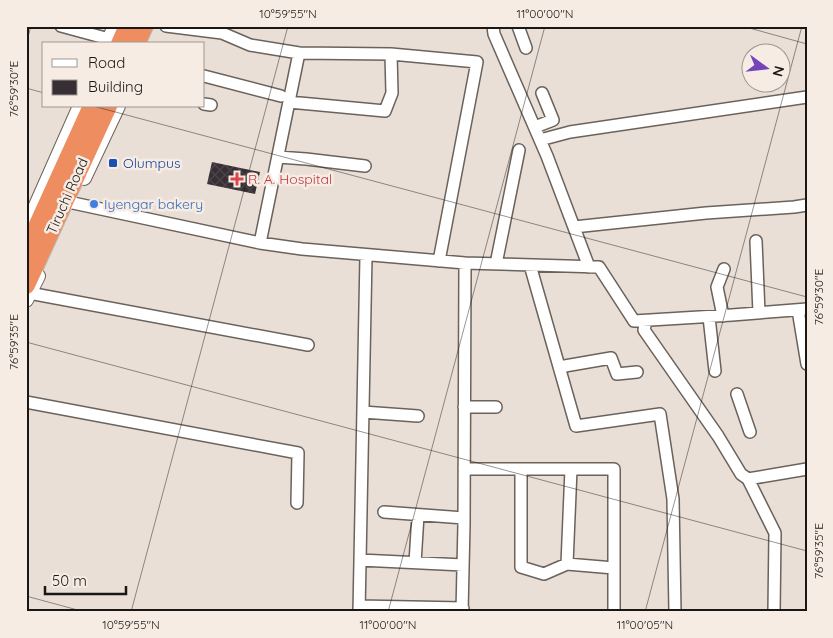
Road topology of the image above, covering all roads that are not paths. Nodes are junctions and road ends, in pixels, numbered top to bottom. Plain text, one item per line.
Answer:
1 (61, 26) edge
2 (115, 26) edge
3 (128, 26) edge
4 (144, 26) edge
5 (152, 26) edge
6 (166, 26) edge
7 (492, 26) edge
8 (518, 26) edge
9 (112, 42) edge
10 (137, 42) edge
11 (146, 42) edge
12 (526, 48) dead end
13 (299, 53) junction
14 (391, 54) junction
15 (205, 76) edge
16 (542, 94) dead end
17 (807, 97) edge
18 (285, 99) junction
19 (79, 108) edge
20 (91, 108) edge
21 (107, 108) edge
22 (117, 108) edge
23 (535, 127) junction
24 (540, 140) junction
25 (519, 150) dead end
26 (278, 157) junction
27 (365, 166) dead end
28 (73, 203) junction
29 (807, 205) edge
30 (26, 228) edge
31 (574, 228) junction
32 (756, 241) dead end
33 (260, 243) junction
34 (26, 251) edge
35 (366, 256) junction
36 (439, 261) junction
37 (465, 264) junction
38 (496, 264) junction
39 (530, 265) junction
40 (589, 267) junction
41 (724, 269) dead end
42 (27, 293) edge
43 (802, 309) edge
44 (759, 313) junction
45 (723, 316) junction
46 (709, 317) junction
47 (646, 321) junction
48 (308, 344) dead end
49 (807, 364) edge
50 (559, 367) junction
51 (715, 371) dead end
52 (637, 372) dead end
53 (737, 394) dead end
54 (26, 402) edge
55 (464, 407) junction
56 (496, 407) dead end
57 (363, 412) junction
58 (418, 416) dead end
59 (750, 432) dead end
60 (464, 469) junction
61 (521, 469) junction
62 (571, 469) junction
63 (807, 469) edge
64 (748, 479) junction
65 (297, 502) dead end
66 (384, 512) dead end
67 (418, 515) junction
68 (464, 518) junction
69 (360, 560) junction
70 (415, 562) junction
71 (567, 564) junction
72 (463, 565) junction
73 (614, 568) junction
74 (359, 609) edge
75 (462, 610) edge
76 (614, 612) edge
77 (675, 612) edge
78 (774, 612) edge

1 - 9 street
2 - 9 street
3 - 9 highway
4 - 10 highway
5 - 11 street
6 - 13 street
7 - 23 street
8 - 12 street
13 - 14 street
13 - 18 street
14 - 18 street
14 - 36 street
15 - 18 street
16 - 23 street
17 - 24 street
18 - 26 street
19 - 30 street
20 - 34 highway, Tiruchi Road
21 - 42 highway, Tiruchi Road
22 - 28 street
23 - 24 street
24 - 31 street
25 - 38 street
26 - 27 street
26 - 33 street
28 - 33 street
28 - 42 street
29 - 31 street
31 - 40 street
32 - 44 street
33 - 35 street
35 - 36 street
35 - 57 street
36 - 37 street
37 - 38 street
37 - 55 street
38 - 39 street
39 - 40 street
39 - 50 street
40 - 47 street
41 - 45 street
42 - 48 street
43 - 44 street
43 - 49 street
44 - 45 street
45 - 46 street
46 - 47 street
46 - 51 street
47 - 64 street
50 - 52 street
50 - 77 street
53 - 59 street
54 - 65 street
55 - 56 street
55 - 60 street
57 - 58 street
57 - 69 street
60 - 61 street
60 - 68 street
61 - 62 street
61 - 71 street
62 - 71 street
62 - 73 street
63 - 64 street
64 - 78 street
66 - 67 street
67 - 68 street
67 - 70 street
68 - 72 street
69 - 70 street
69 - 74 street
70 - 72 street
71 - 73 street
72 - 75 street
73 - 76 street
74 - 75 street

